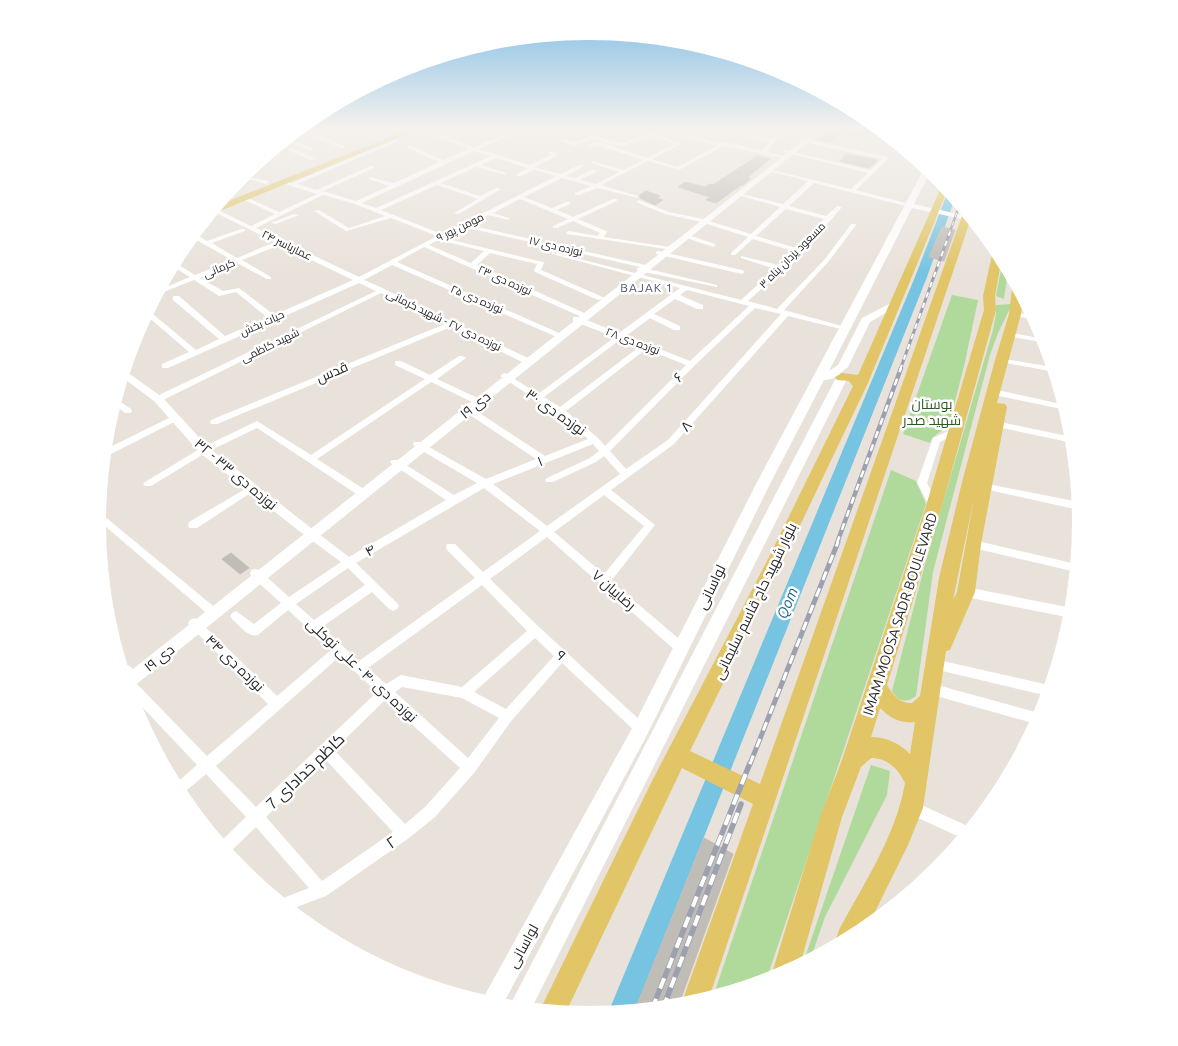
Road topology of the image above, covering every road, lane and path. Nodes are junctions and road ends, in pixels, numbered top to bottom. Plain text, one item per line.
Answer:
1 (282, 176) edge
2 (305, 176) edge
3 (306, 176) edge
4 (354, 176) edge
5 (410, 176) edge
6 (452, 176) edge
7 (563, 176) joint
8 (584, 176) edge
9 (615, 176) edge
10 (759, 176) edge
11 (760, 176) edge
12 (795, 176) edge
13 (868, 176) edge
14 (926, 176) edge
15 (250, 178) edge
16 (371, 178) dead end
17 (577, 179) junction
18 (813, 180) junction
19 (266, 182) junction
20 (288, 183) junction
21 (436, 183) junction
22 (393, 185) junction
23 (525, 185) dead end
24 (598, 185) junction
25 (498, 189) dead end
26 (536, 189) junction
27 (853, 190) junction
28 (941, 192) edge
29 (320, 193) junction
30 (235, 194) edge
31 (577, 194) dead end
32 (740, 194) junction
33 (520, 197) junction
34 (244, 198) junction
35 (480, 198) junction
36 (615, 200) dead end
37 (357, 203) junction
38 (568, 203) dead end
39 (226, 205) edge
40 (918, 206) junction
41 (785, 207) junction
42 (839, 207) dead end
43 (377, 210) junction
44 (316, 211) dead end
45 (551, 211) junction
46 (219, 213) edge
47 (458, 213) dead end
48 (488, 213) junction
49 (279, 214) junction
50 (296, 215) dead end
51 (392, 216) junction
52 (961, 216) edge
53 (506, 219) dead end
54 (571, 219) junction
55 (829, 219) junction
56 (704, 221) junction
57 (965, 221) edge
58 (463, 225) junction
59 (853, 225) dead end
60 (556, 228) dead end
61 (253, 229) junction
62 (242, 230) dead end
63 (569, 233) dead end
64 (686, 236) junction
65 (440, 237) junction
66 (753, 237) junction
67 (599, 238) junction
68 (199, 239) edge
69 (281, 242) junction
70 (207, 243) junction
71 (424, 245) junction
72 (713, 245) dead end
73 (489, 250) junction
74 (797, 250) junction
75 (664, 251) junction
76 (554, 253) dead end
77 (733, 254) dead end
78 (743, 257) dead end
79 (237, 260) junction
80 (392, 262) junction
81 (472, 266) junction
82 (780, 268) junction
83 (640, 270) junction
84 (177, 271) edge
85 (742, 272) dead end
86 (195, 278) junction
87 (269, 278) dead end
88 (359, 280) junction
89 (1006, 280) edge
90 (715, 286) dead end
91 (685, 288) junction
92 (166, 290) edge
93 (383, 290) junction
94 (675, 296) junction
95 (176, 298) dead end
96 (600, 298) junction
97 (1011, 301) edge
98 (743, 302) junction
99 (754, 305) junction
100 (893, 306) junction
101 (700, 307) dead end
102 (1022, 308) edge
103 (782, 312) junction
104 (650, 315) junction
105 (153, 317) edge
106 (581, 317) junction
107 (273, 318) junction
108 (452, 324) junction
109 (887, 324) junction
110 (677, 328) dead end
111 (845, 328) junction
112 (860, 333) junction
113 (1010, 334) junction
114 (560, 335) junction
115 (621, 336) junction
116 (1035, 339) edge
117 (225, 340) junction
118 (645, 346) junction
119 (195, 353) junction
120 (462, 358) dead end
121 (1001, 360) junction
122 (527, 361) junction
123 (398, 363) dead end
124 (691, 364) junction
125 (165, 366) dead end
126 (1046, 369) edge
127 (842, 377) joint
128 (129, 378) edge
129 (506, 378) junction
130 (431, 379) junction
131 (814, 386) junction
132 (860, 386) junction
133 (1002, 394) junction
134 (538, 398) junction
135 (158, 400) junction
136 (120, 405) edge
137 (472, 405) junction
138 (1058, 406) edge
139 (128, 411) dead end
140 (560, 411) junction
141 (175, 418) junction
142 (214, 422) dead end
143 (996, 424) junction
144 (1064, 438) edge
145 (595, 440) junction
146 (420, 446) junction
147 (112, 450) edge
148 (204, 450) junction
149 (605, 451) junction
150 (311, 459) junction
151 (544, 460) junction
152 (398, 463) junction
153 (626, 475) junction
154 (550, 480) dead end
155 (485, 483) junction
156 (148, 484) dead end
157 (763, 484) junction
158 (984, 486) junction
159 (252, 488) junction
160 (605, 491) junction
161 (785, 491) junction
162 (361, 492) junction
163 (454, 500) junction
164 (1071, 504) edge
165 (106, 522) edge
166 (194, 525) dead end
167 (548, 532) junction
168 (310, 533) junction
169 (973, 544) junction
170 (451, 547) dead end
171 (349, 562) junction
172 (1070, 567) edge
173 (257, 575) junction
174 (483, 579) junction
175 (604, 582) junction
176 (371, 586) junction
177 (966, 592) junction
178 (289, 603) junction
179 (393, 606) dead end
180 (212, 611) junction
181 (1064, 611) edge
182 (236, 616) dead end
183 (195, 625) junction
184 (315, 626) junction
185 (535, 631) junction
186 (681, 648) junction
187 (340, 649) junction
188 (562, 655) junction
189 (934, 664) junction
190 (360, 667) junction
191 (131, 674) edge
192 (135, 686) edge
193 (877, 687) junction
194 (1042, 689) edge
195 (386, 691) junction
196 (464, 693) junction
197 (929, 695) junction
198 (277, 704) junction
199 (508, 716) junction
200 (1031, 716) edge
201 (641, 729) junction
202 (326, 751) junction
203 (677, 756) junction
204 (853, 760) junction
205 (206, 766) junction
206 (469, 768) junction
207 (916, 783) junction
208 (184, 785) edge
209 (766, 799) junction
210 (912, 808) junction
211 (257, 818) junction
212 (961, 830) edge
213 (404, 833) junction
214 (229, 844) edge
215 (321, 891) junction
216 (290, 902) edge
217 (854, 927) edge
218 (788, 963) edge
219 (698, 994) edge
220 (495, 997) edge
221 (523, 1002) edge
222 (556, 1005) edge

1 - 19 main road
2 - 20 main road
3 - 20 street
4 - 29 street
5 - 22 street
6 - 21 street
7 - 17 street
7 - 26 street, مومن پور ۹
8 - 17 street
9 - 24 street
10 - 56 main road, ۱۹ دی
11 - 32 main road, ۱۹ دی
12 - 18 street
13 - 27 street
14 - 40 main road, لواسانی
15 - 19 street
16 - 22 street
17 - 24 street
18 - 27 street
18 - 41 street
19 - 30 main road
20 - 29 street
20 - 34 main road
21 - 35 street
21 - 43 street
22 - 37 street
23 - 26 street
24 - 31 street
24 - 56 street
25 - 35 street
26 - 33 street, مومن پور ۹
27 - 40 street
28 - 100 main road, بلوار شهید حاج قاسم سلیمانی
29 - 37 street
29 - 49 street
32 - 41 street
32 - 56 main road, ۱۹ دی
33 - 45 street
33 - 48 street, مومن پور ۹
34 - 39 main road
34 - 49 street
35 - 47 street
36 - 54 street
37 - 43 street
38 - 45 street
40 - 52 main road
40 - 111 main road, لواسانی
41 - 55 street
41 - 66 street
42 - 55 street, ۳ مسعود یزدان پناه
43 - 51 street
44 - 51 street
45 - 54 street
46 - 61 street, عماریاسر ۲۴
48 - 53 street
48 - 58 street, مومن پور ۹
49 - 61 street
50 - 61 street
51 - 65 street
54 - 60 street
54 - 67 street
55 - 74 street, ۳ مسعود یزدان پناه
56 - 64 main road, ۱۹ دی
56 - 66 street
56 - 75 main road, ۱۹ دی
57 - 209 main road
58 - 65 street, مومن پور ۹
58 - 83 street, نوزده دی ۱۷
59 - 103 street, ۸
61 - 69 street, عماریاسر ۲۴
62 - 70 street
63 - 67 street
64 - 72 street
64 - 75 main road, ۱۹ دی
65 - 71 street, مومن پور ۹
65 - 73 street
66 - 74 street
66 - 77 street
67 - 75 street
68 - 70 street
69 - 79 street, کرمانی
69 - 88 street, عماریاسر ۲۴
70 - 79 street
71 - 80 street, مومن پور ۹
71 - 81 street, نوزده دی ۲۳
73 - 81 street
73 - 96 street
74 - 82 street, ۳ مسعود یزدان پناه
75 - 83 main road, ۱۹ دی
75 - 85 street
76 - 83 street
78 - 82 street
79 - 86 street, کرمانی
79 - 87 street
80 - 88 street, مومن پور ۹
80 - 114 street, نوزده دی ۲۵
81 - 106 street, نوزده دی ۲۳
82 - 98 street, ۳ مسعود یزدان پناه
83 - 90 street
83 - 91 street
83 - 96 main road, ۱۹ دی
83 - 106 main road, ۱۹ دی
84 - 86 street
86 - 92 street, کرمانی
86 - 107 street
88 - 93 street, نوزده دی ۲۷ - شهید کرمانی
88 - 107 street, حیات بخش
89 - 97 main road, IMAM MOOSA SADR BOULEVARD
91 - 94 street
91 - 98 street
93 - 108 street, نوزده دی ۲۷ - شهید کرمانی
93 - 135 street, شهید کاظمی
94 - 101 street
94 - 104 street
95 - 117 street
96 - 106 main road, ۱۹ دی
97 - 102 street
97 - 113 main road, IMAM MOOSA SADR BOULEVARD
97 - 193 main road, IMAM MOOSA SADR BOULEVARD
98 - 99 street
99 - 103 street
99 - 124 street, ۶
100 - 109 main road, بلوار شهید حاج قاسم سلیمانی
100 - 112 main road
103 - 111 street
103 - 153 street, ۸
104 - 110 street
104 - 115 street
105 - 119 street
106 - 114 main road, ۱۹ دی
106 - 115 street, نوزده دی ۲۸
107 - 117 street, حیات بخش
108 - 122 street, نوزده دی ۲۷ - شهید کرمانی
108 - 142 street, قدس
109 - 112 main road
109 - 132 main road, بلوار شهید حاج قاسم سلیمانی
111 - 131 main road, لواسانی
112 - 131 main road
113 - 116 street
113 - 121 main road, IMAM MOOSA SADR BOULEVARD
114 - 122 main road, ۱۹ دی
115 - 118 street, نوزده دی ۲۸
115 - 134 street
117 - 119 street, حیات بخش
118 - 124 street, نوزده دی ۲۸
118 - 140 street
119 - 125 street, حیات بخش
120 - 130 street
121 - 126 street
121 - 133 main road
121 - 189 main road, IMAM MOOSA SADR BOULEVARD
122 - 129 main road, ۱۹ دی
123 - 130 street
124 - 149 street, ۶
127 - 132 main road
127 - 161 main road, لواسانی
128 - 135 street, ۳۲ - نوزده دی ۳۳
129 - 134 street, نوزده دی ۳۰
129 - 137 main road, ۱۹ دی
130 - 137 street
130 - 150 street
131 - 157 main road, لواسانی
132 - 203 main road, بلوار شهید حاج قاسم سلیمانی
133 - 138 street
133 - 143 main road
134 - 140 street, نوزده دی ۳۰
135 - 141 street, ۳۲ - نوزده دی ۳۳
136 - 139 street
137 - 146 main road, ۱۹ دی
137 - 151 street
140 - 145 street, نوزده دی ۳۰
141 - 147 street
141 - 148 street, ۳۲ - نوزده دی ۳۳
143 - 144 street
143 - 158 main road
145 - 149 street, نوزده دی ۳۰
145 - 151 street, ۱
146 - 152 main road, ۱۹ دی
146 - 155 street, ۷ رضاییان
148 - 150 street
148 - 156 street
148 - 159 street, ۳۲ - نوزده دی ۳۳
149 - 153 street, نوزده دی ۳۰
149 - 154 street, ۶
150 - 162 street
151 - 155 street, ۱
152 - 162 main road, ۱۹ دی
152 - 163 street
153 - 160 street, ۸
155 - 163 street, ۱
155 - 167 street, ۷ رضاییان
157 - 161 main road
157 - 186 main road, لواسانی
158 - 164 street
158 - 169 main road
159 - 166 street
159 - 168 street, ۳۲ - نوزده دی ۳۳
160 - 167 street, ۸
160 - 175 street
161 - 221 main road, لواسانی
162 - 168 main road, ۱۹ دی
163 - 171 street, ۴
165 - 180 street
167 - 174 street
167 - 175 street, ۷ رضاییان
168 - 171 street
168 - 173 main road, ۱۹ دی
169 - 172 street
169 - 177 main road
170 - 174 street, ۹
171 - 176 street
171 - 178 street, ۴
173 - 178 street, نوزده دی ۴۰ - علی توکلی
173 - 180 main road, ۱۹ دی
174 - 185 street, ۹
174 - 190 street
175 - 186 street, ۷ رضاییان
176 - 179 street
176 - 184 street
177 - 181 street
177 - 189 main road
178 - 182 street, ۴
178 - 184 street, نوزده دی ۴۰ - علی توکلی
180 - 183 main road, ۱۹ دی
183 - 191 main road, ۱۹ دی
183 - 198 street, نوزده دی ۴۴
184 - 187 street, نوزده دی ۴۰ - علی توکلی
185 - 188 street, ۹
185 - 196 street
186 - 201 main road, لواسانی
187 - 190 street, نوزده دی ۴۰ - علی توکلی
187 - 198 street
188 - 199 street, ۲
188 - 201 street, ۹
189 - 194 street
189 - 197 main road, IMAM MOOSA SADR BOULEVARD
190 - 195 street, نوزده دی ۴۰ - علی توکلی
192 - 205 street
193 - 197 main road
193 - 204 main road, IMAM MOOSA SADR BOULEVARD
195 - 196 street
195 - 202 street, 7 کاظم خدادای
195 - 206 street, نوزده دی ۴۰ - علی توکلی
196 - 199 street
197 - 200 street
197 - 207 main road, IMAM MOOSA SADR BOULEVARD
198 - 205 street
199 - 206 street, ۲
201 - 220 main road, لواسانی
202 - 211 street, 7 کاظم خدادای
202 - 213 street
203 - 209 main road
203 - 222 main road, بلوار شهید حاج قاسم سلیمانی
204 - 207 main road
204 - 218 main road, IMAM MOOSA SADR BOULEVARD
205 - 208 street
205 - 211 street
206 - 213 street, ۲
207 - 210 main road, IMAM MOOSA SADR BOULEVARD
209 - 219 main road
210 - 212 street
210 - 217 main road, IMAM MOOSA SADR BOULEVARD
211 - 214 street, 7 کاظم خدادای
211 - 215 street
213 - 215 street, ۲
215 - 216 street

